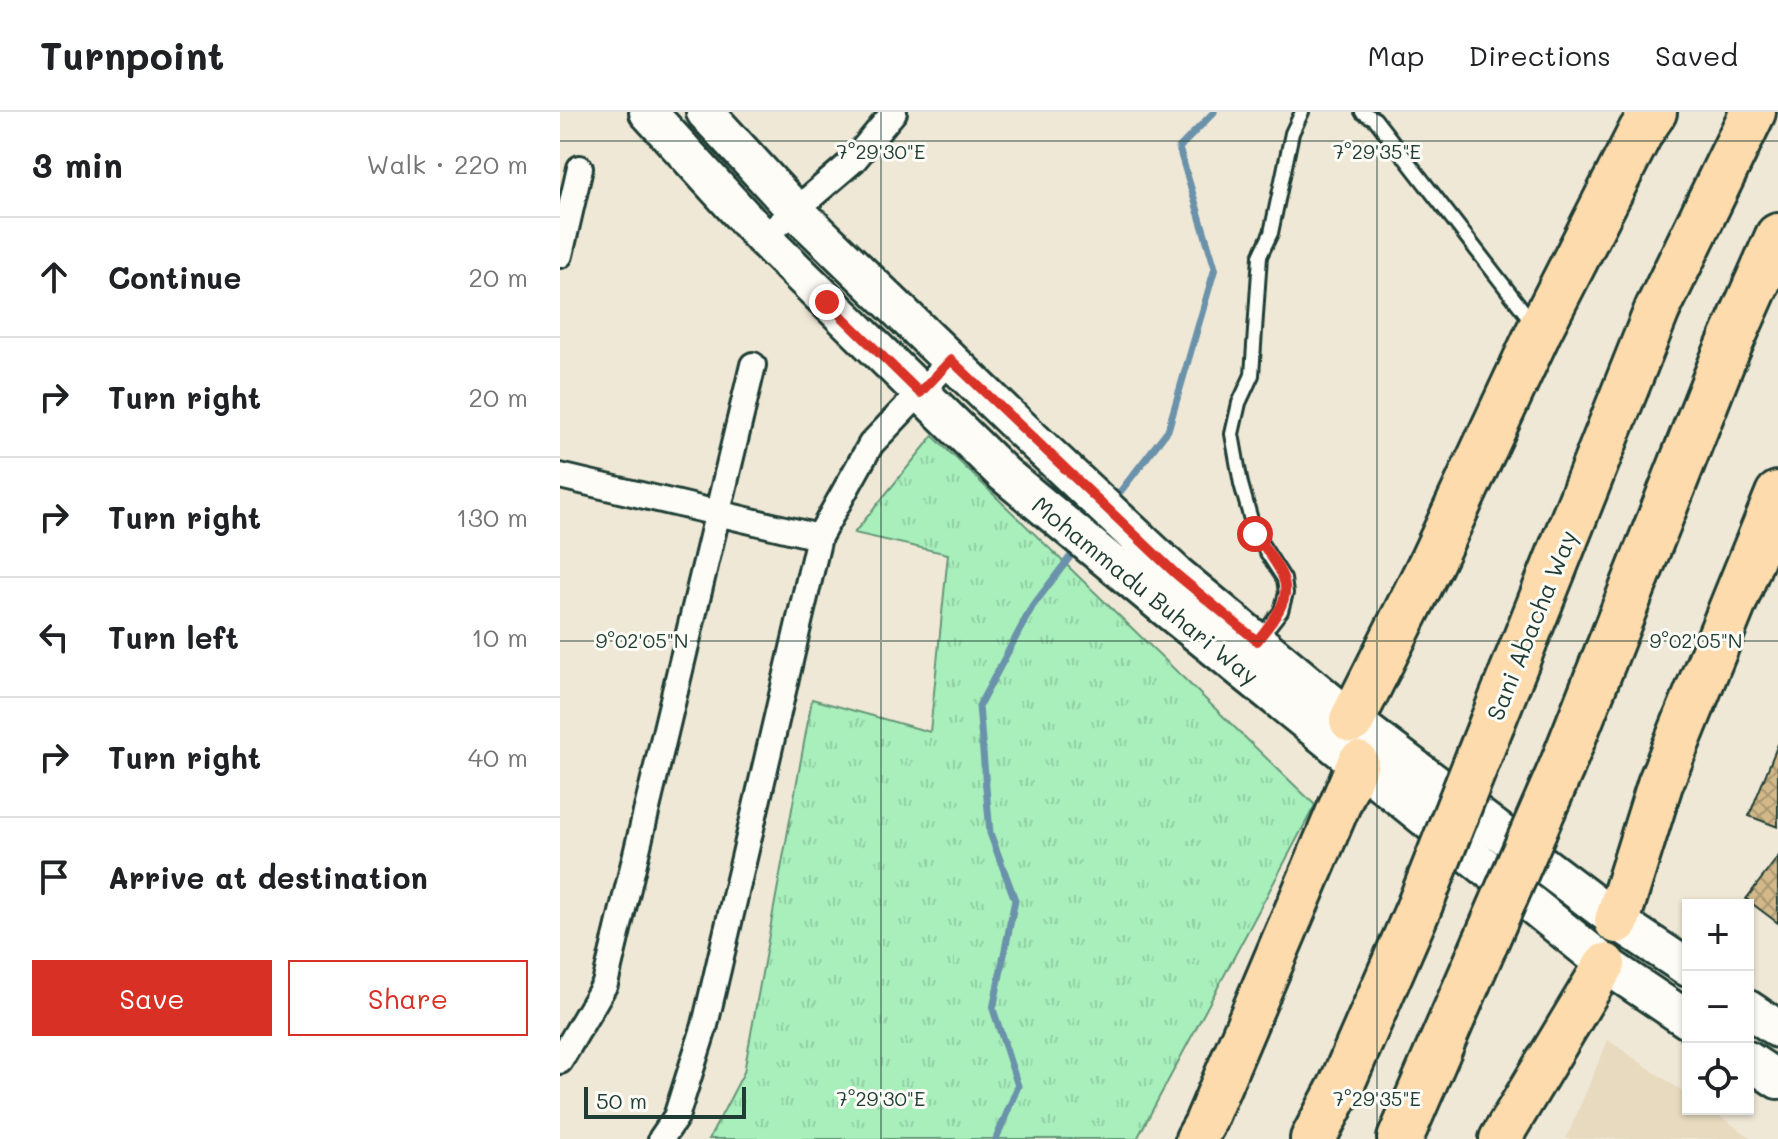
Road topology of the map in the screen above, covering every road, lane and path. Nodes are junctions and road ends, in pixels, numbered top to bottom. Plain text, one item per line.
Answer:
1 (648, 112) edge
2 (705, 112) edge
3 (894, 112) edge
4 (1302, 112) edge
5 (1362, 112) edge
6 (1654, 112) edge
7 (1753, 112) edge
8 (580, 168) dead end
9 (795, 210) junction
10 (1778, 236) edge
11 (763, 238) junction
12 (560, 255) edge
13 (1539, 331) junction
14 (951, 360) junction
15 (753, 365) dead end
16 (920, 393) junction
17 (560, 476) edge
18 (1778, 494) edge
19 (719, 513) junction
20 (819, 537) junction
21 (1169, 589) junction
22 (1257, 641) junction
23 (1355, 741) junction
24 (1617, 921) junction
25 (1605, 964) junction
26 (1682, 964) edge
27 (1754, 1013) edge
28 (1682, 1016) edge
29 (572, 1021) edge
30 (1778, 1029) edge
31 (560, 1061) edge
32 (1754, 1064) edge
33 (1778, 1080) edge
34 (661, 1139) edge
35 (1196, 1139) edge
36 (1313, 1139) edge
37 (1400, 1139) edge
38 (1500, 1139) edge

1 - 11 main road, Mohammadu Buhari Way
2 - 9 main road, Mohammadu Buhari Way
3 - 9 street
4 - 22 lane
5 - 13 lane
6 - 13 highway
7 - 36 highway, Sani Abacha Way, bridge
8 - 12 street
9 - 11 street
9 - 14 main road, Mohammadu Buhari Way
10 - 37 highway, bridge
11 - 16 main road, Mohammadu Buhari Way
13 - 23 highway
14 - 16 street
14 - 21 main road, Mohammadu Buhari Way
15 - 19 street
16 - 20 street
16 - 21 main road, Mohammadu Buhari Way
17 - 19 street
18 - 24 highway
19 - 20 street
19 - 29 street
20 - 34 street
21 - 22 main road, Mohammadu Buhari Way
21 - 23 main road, Mohammadu Buhari Way
22 - 23 main road, Mohammadu Buhari Way
23 - 24 main road, Mohammadu Buhari Way
23 - 25 main road, Mohammadu Buhari Way
23 - 35 main road
24 - 26 main road, Mohammadu Buhari Way
25 - 28 main road, Mohammadu Buhari Way
25 - 38 main road
27 - 30 main road
29 - 31 street
32 - 33 main road

